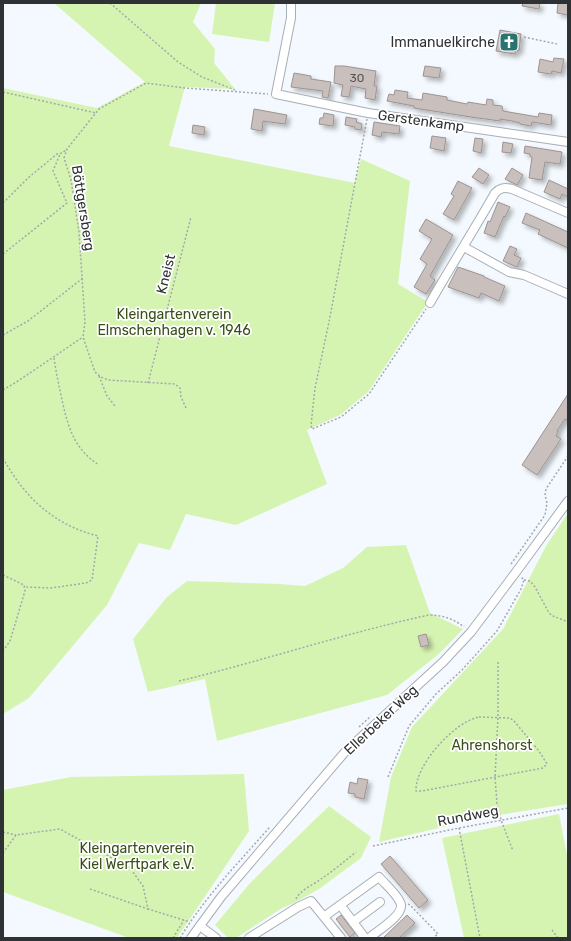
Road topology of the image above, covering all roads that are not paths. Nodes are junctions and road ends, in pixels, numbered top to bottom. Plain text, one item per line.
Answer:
1 (291, 3) edge
2 (568, 142) edge
3 (568, 213) edge
4 (464, 247) junction
5 (568, 294) edge
6 (430, 303) road end
7 (568, 501) edge
8 (380, 902) dead end
9 (341, 906) junction
10 (325, 916) junction
11 (353, 922) junction
12 (200, 926) junction
13 (191, 938) edge
14 (216, 938) edge
15 (249, 938) edge
16 (341, 938) edge
17 (366, 938) edge
18 (369, 938) edge

1 - 2 street, Gerstenkamp
3 - 4 street
4 - 5 street
4 - 6 street
7 - 12 street, Ellerbeker Weg
8 - 11 street
9 - 10 street
9 - 11 street
9 - 18 street
10 - 15 street
10 - 16 street
11 - 17 street
12 - 13 street, Ellerbeker Weg
12 - 14 street

